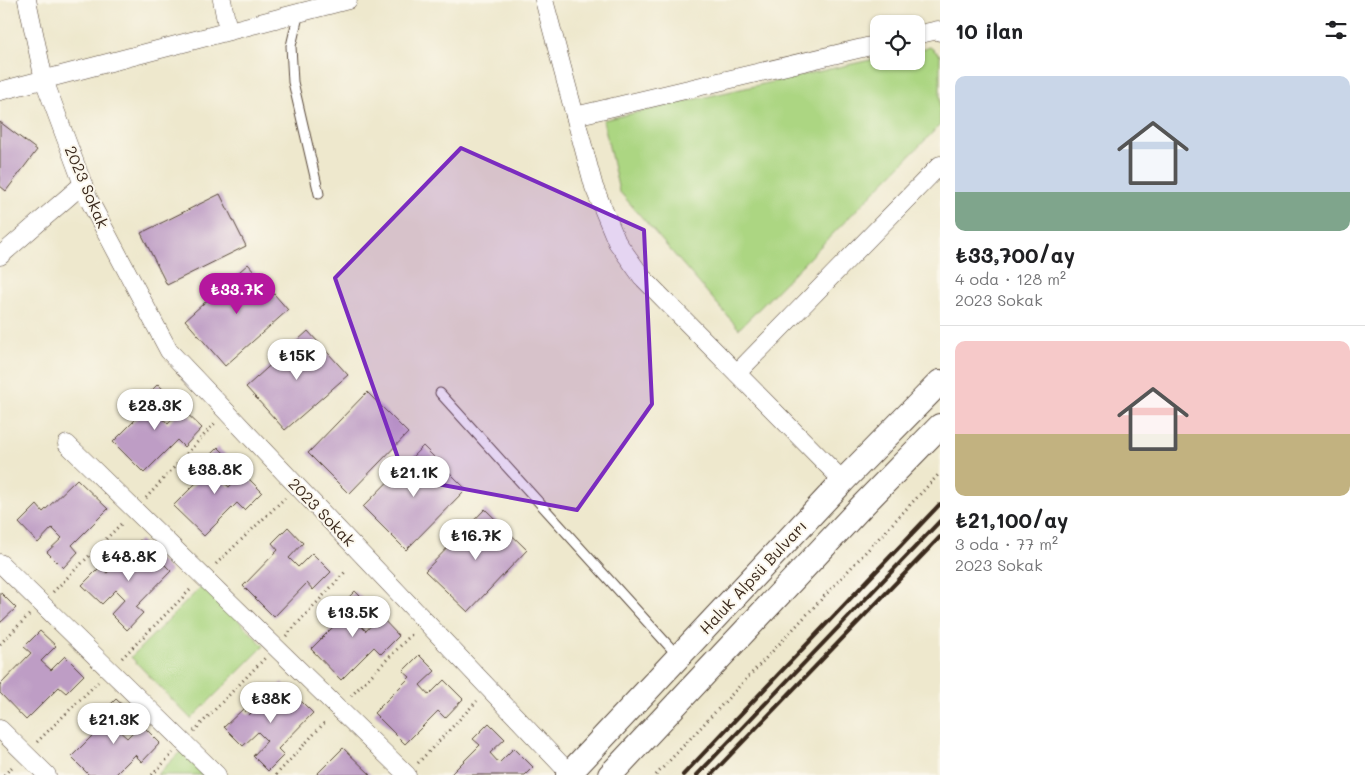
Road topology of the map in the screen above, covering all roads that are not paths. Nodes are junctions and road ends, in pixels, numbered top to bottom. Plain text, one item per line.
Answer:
1 (27, 0) edge
2 (222, 0) edge
3 (348, 0) edge
4 (544, 0) edge
5 (297, 6) edge
6 (228, 31) junction
7 (940, 32) edge
8 (925, 33) edge
9 (870, 46) edge
10 (44, 80) junction
11 (0, 91) edge
12 (575, 116) junction
13 (940, 165) edge
14 (83, 184) junction
15 (319, 194) dead end
16 (0, 256) edge
17 (737, 373) junction
18 (940, 382) edge
19 (440, 393) dead end
20 (940, 426) edge
21 (67, 444) dead end
22 (843, 481) junction
23 (0, 563) edge
24 (679, 656) junction
25 (0, 729) edge
26 (569, 774) edge
27 (46, 775) edge
28 (217, 775) edge
29 (407, 775) edge
30 (610, 775) edge

1 - 10 street, 2023 Sokak
2 - 6 street
3 - 5 street
4 - 12 street
5 - 6 street
5 - 15 lane
6 - 10 street
7 - 8 street
9 - 12 street
10 - 11 street
10 - 14 street, 2023 Sokak
12 - 17 street
13 - 17 street
14 - 16 street
14 - 26 street, 2023 Sokak
17 - 22 street
18 - 22 main road, Haluk Alpsü Bulvarı
19 - 24 lane
20 - 30 main road, Haluk Alpsü Bulvarı
21 - 29 street
22 - 24 main road, Haluk Alpsü Bulvarı
23 - 28 street
24 - 26 main road, Haluk Alpsü Bulvarı
25 - 27 street

